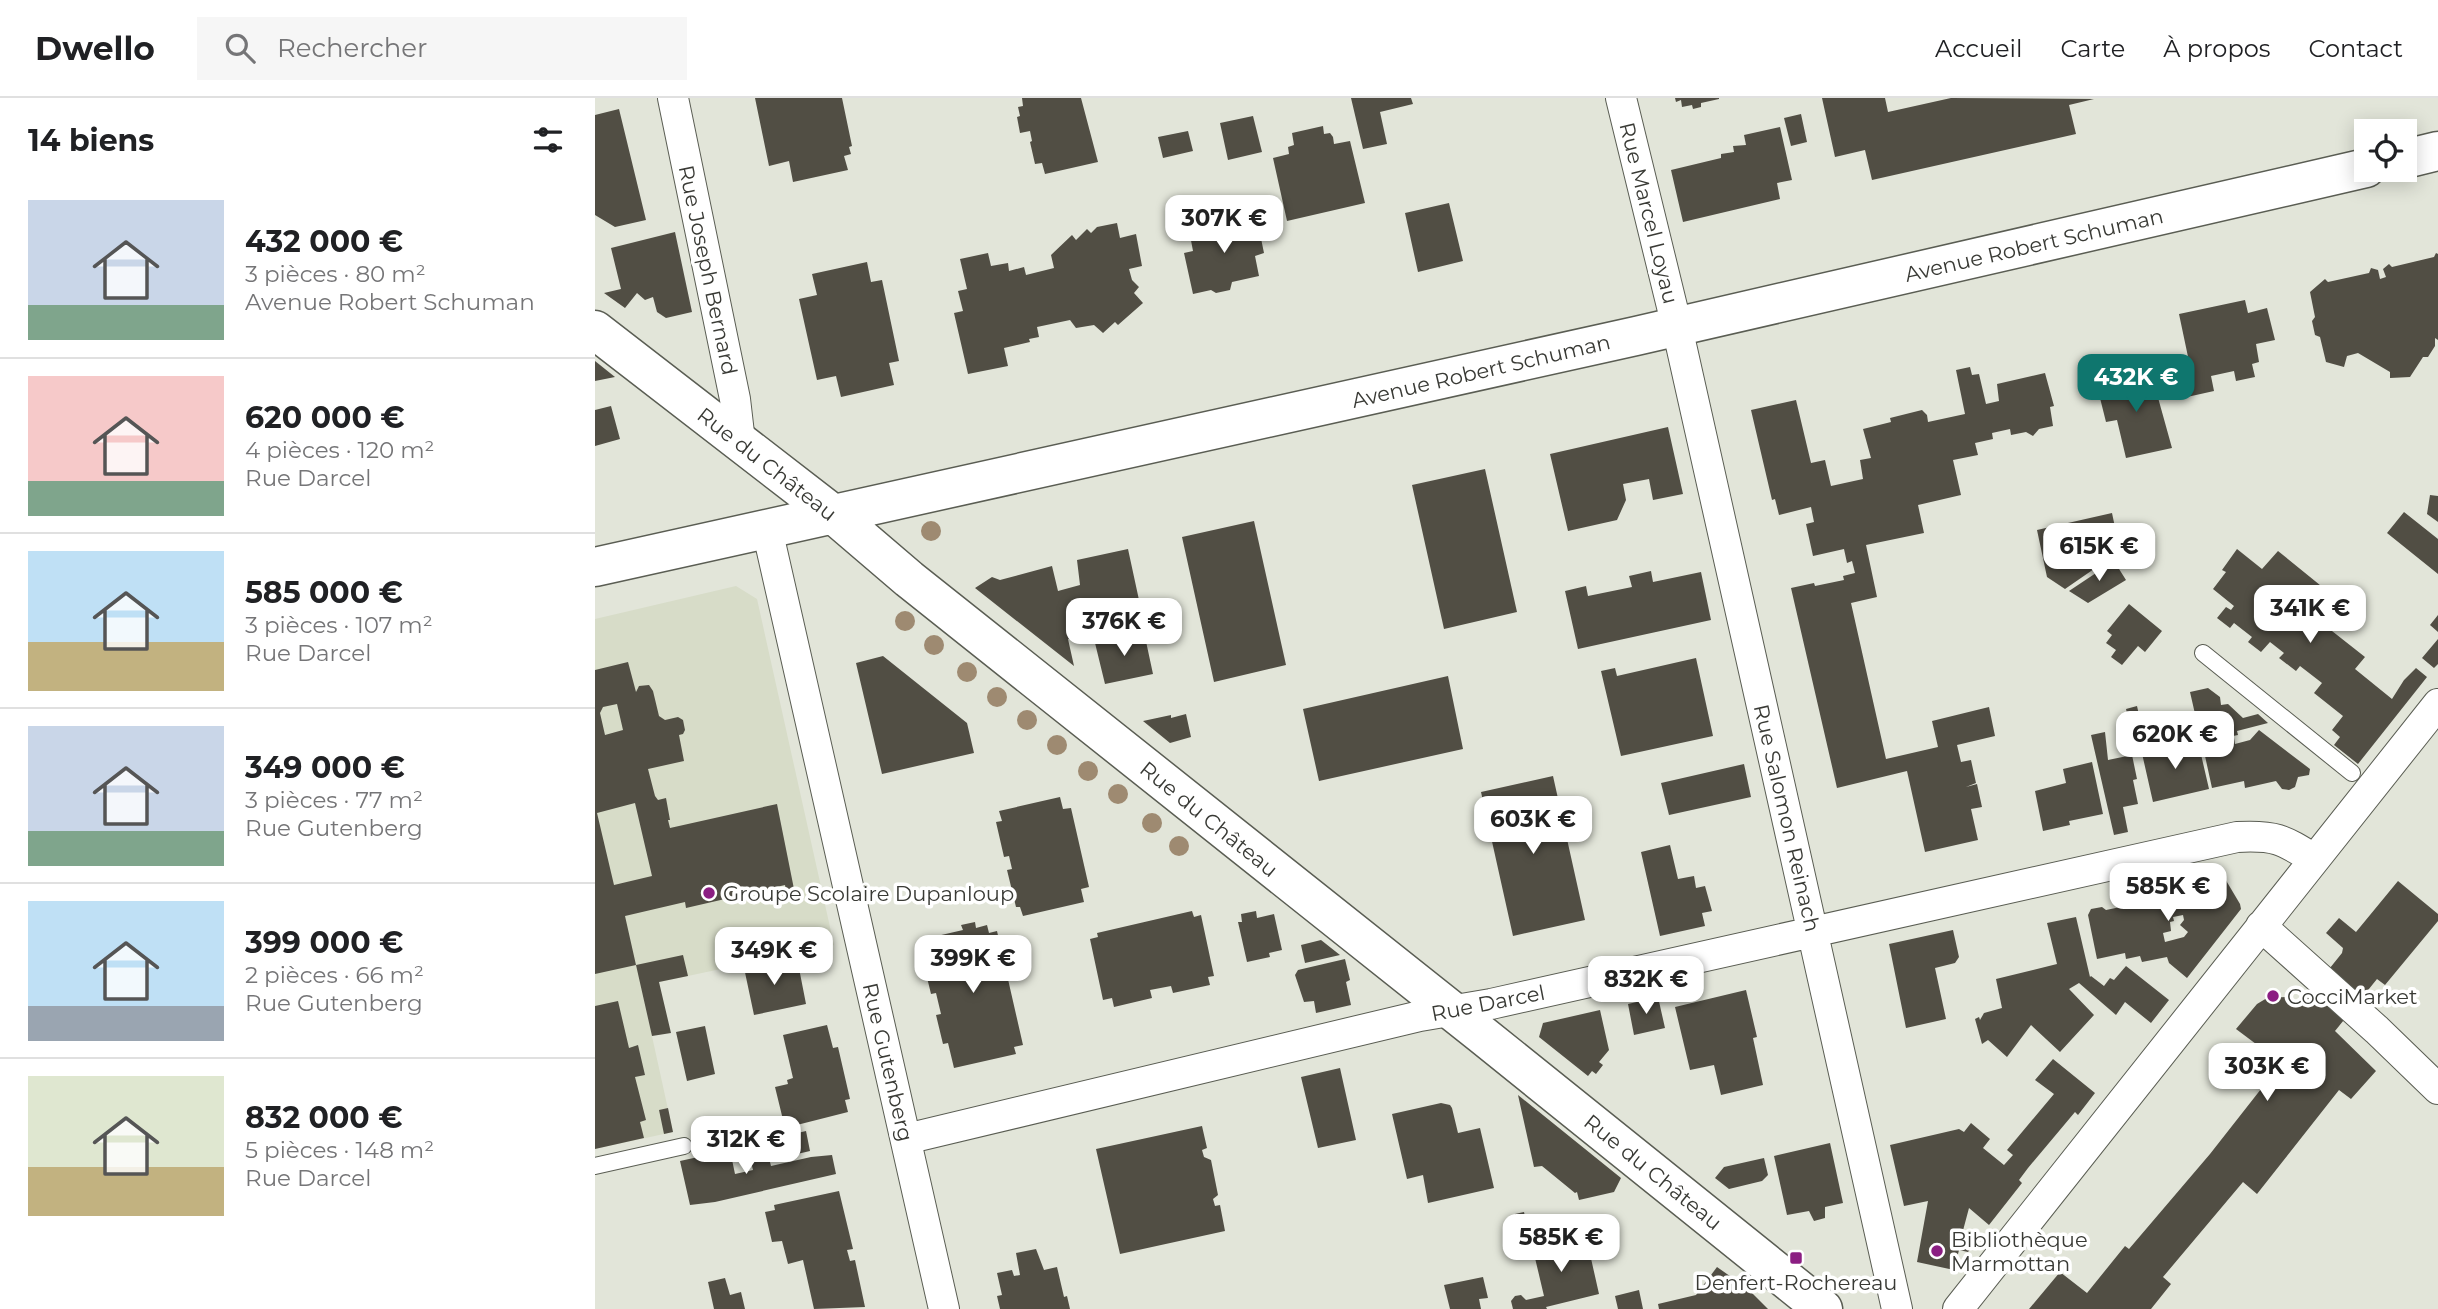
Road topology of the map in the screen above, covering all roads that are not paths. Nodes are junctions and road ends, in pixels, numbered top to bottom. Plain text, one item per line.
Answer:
1 (673, 98) edge
2 (1621, 98) edge
3 (2438, 151) edge
4 (2417, 156) edge
5 (2354, 171) edge
6 (1677, 327) junction
7 (595, 330) edge
8 (740, 442) junction
9 (832, 514) junction
10 (767, 529) junction
11 (595, 567) edge
12 (2203, 653) dead end
13 (2438, 704) edge
14 (2352, 773) dead end
15 (2314, 859) junction
16 (2261, 926) junction
17 (1813, 931) junction
18 (1450, 1010) junction
19 (2438, 1089) edge
20 (906, 1139) junction
21 (684, 1146) dead end
22 (595, 1166) edge
23 (944, 1309) edge
24 (1823, 1309) edge
25 (1897, 1309) edge
26 (1958, 1309) edge

1 - 8 street, Rue Joseph Bernard
2 - 6 street, Rue Marcel Loyau
3 - 4 street
5 - 6 street, Avenue Robert Schuman
6 - 9 street, Avenue Robert Schuman
6 - 17 street, Rue Salomon Reinach
7 - 8 street, Rue du Château
8 - 9 street, Rue du Château
9 - 10 street, Avenue Robert Schuman
9 - 18 street, Rue du Château
10 - 11 street, Avenue Robert Schuman
10 - 20 street, Rue Gutenberg
12 - 14 lane
13 - 15 street
15 - 16 street
15 - 17 street, Rue Darcel
16 - 19 street
16 - 26 street
17 - 18 street, Rue Darcel
17 - 25 street, Rue Salomon Reinach
18 - 20 street, Rue Darcel
18 - 24 street, Rue du Château
20 - 23 street, Rue Gutenberg
21 - 22 lane

